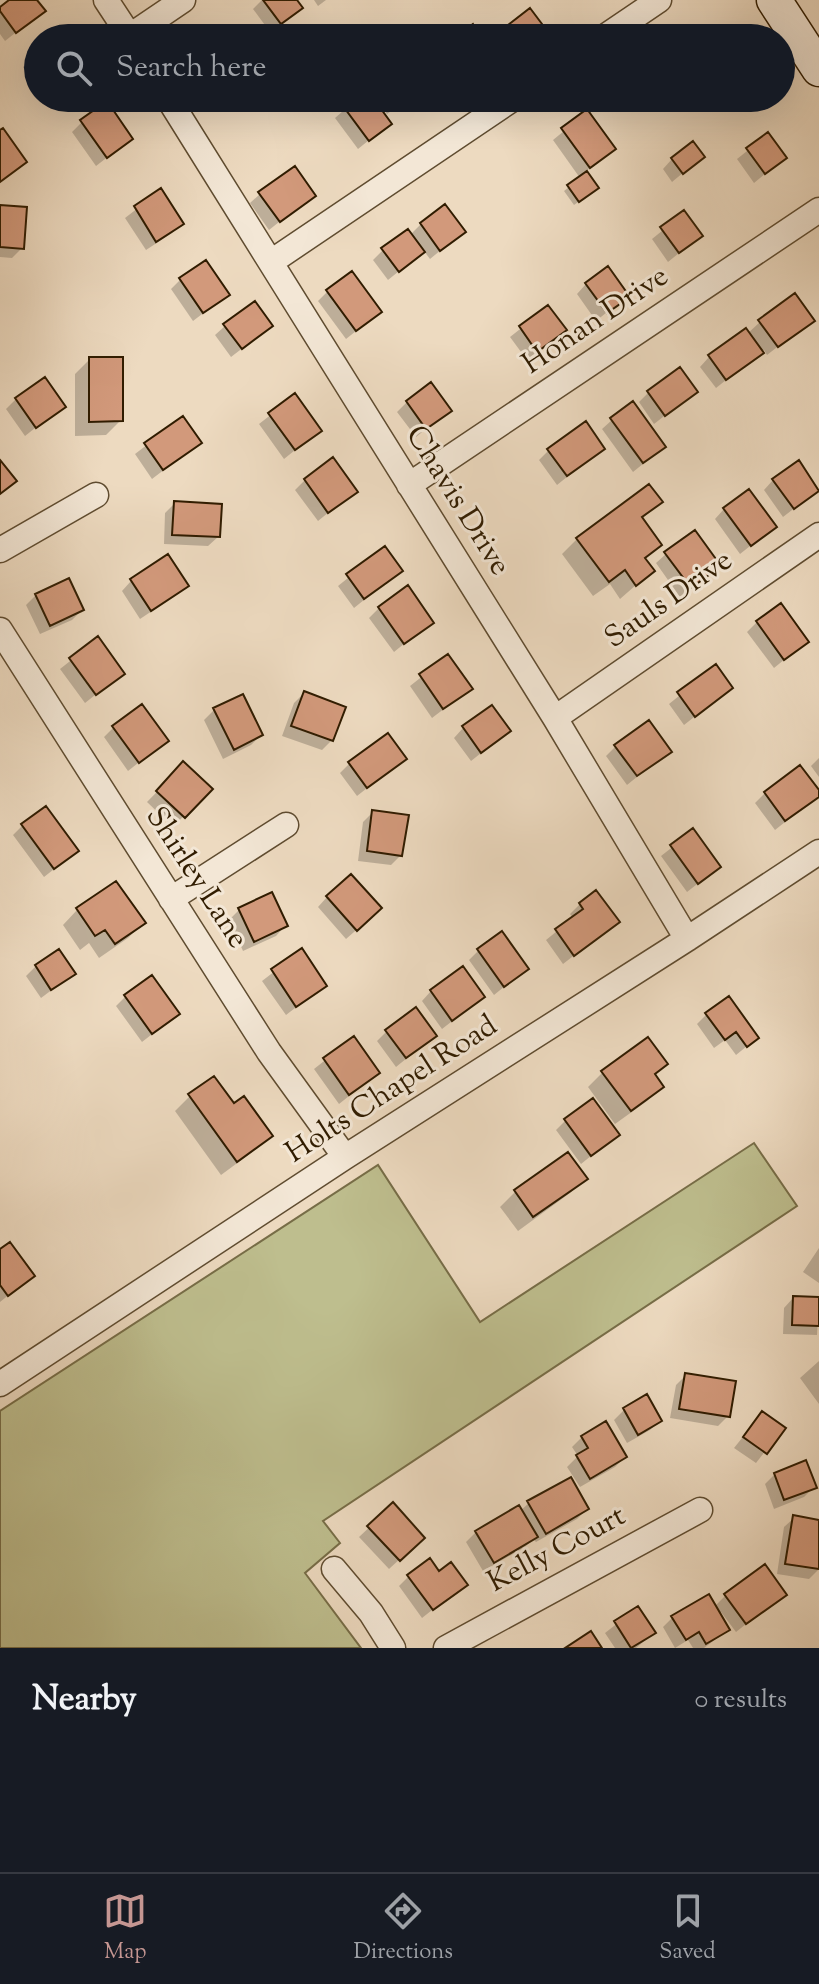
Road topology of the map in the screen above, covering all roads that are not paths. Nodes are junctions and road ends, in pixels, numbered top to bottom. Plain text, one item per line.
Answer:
1 (106, 0) edge
2 (183, 0) edge
3 (659, 0) edge
4 (774, 0) edge
5 (122, 24) edge
6 (149, 24) edge
7 (624, 24) edge
8 (790, 24) edge
9 (795, 32) edge
10 (819, 69) edge
11 (177, 112) edge
12 (493, 112) edge
13 (819, 210) edge
14 (271, 262) junction
15 (409, 485) junction
16 (96, 495) dead end
17 (819, 535) edge
18 (0, 550) edge
19 (0, 630) edge
20 (555, 718) junction
21 (286, 825) dead end
22 (819, 852) edge
23 (171, 899) junction
24 (687, 939) junction
25 (345, 1157) junction
26 (3, 1376) edge
27 (700, 1510) dead end
28 (334, 1569) dead end
29 (393, 1648) edge
30 (446, 1648) edge

1 - 5 street
2 - 6 street
3 - 7 street
4 - 8 street
9 - 10 street
11 - 14 street, Chavis Drive
12 - 14 street
13 - 15 street, Honan Drive
14 - 15 street, Chavis Drive
15 - 20 street, Chavis Drive
16 - 18 street
17 - 20 street, Sauls Drive
19 - 23 street, Shirley Lane
20 - 24 street, Chavis Drive
21 - 23 street
22 - 24 street, Holts Chapel Road
23 - 25 street, Shirley Lane
24 - 25 street, Holts Chapel Road
25 - 26 street, Holts Chapel Road
27 - 30 street, Kelly Court
28 - 29 street

